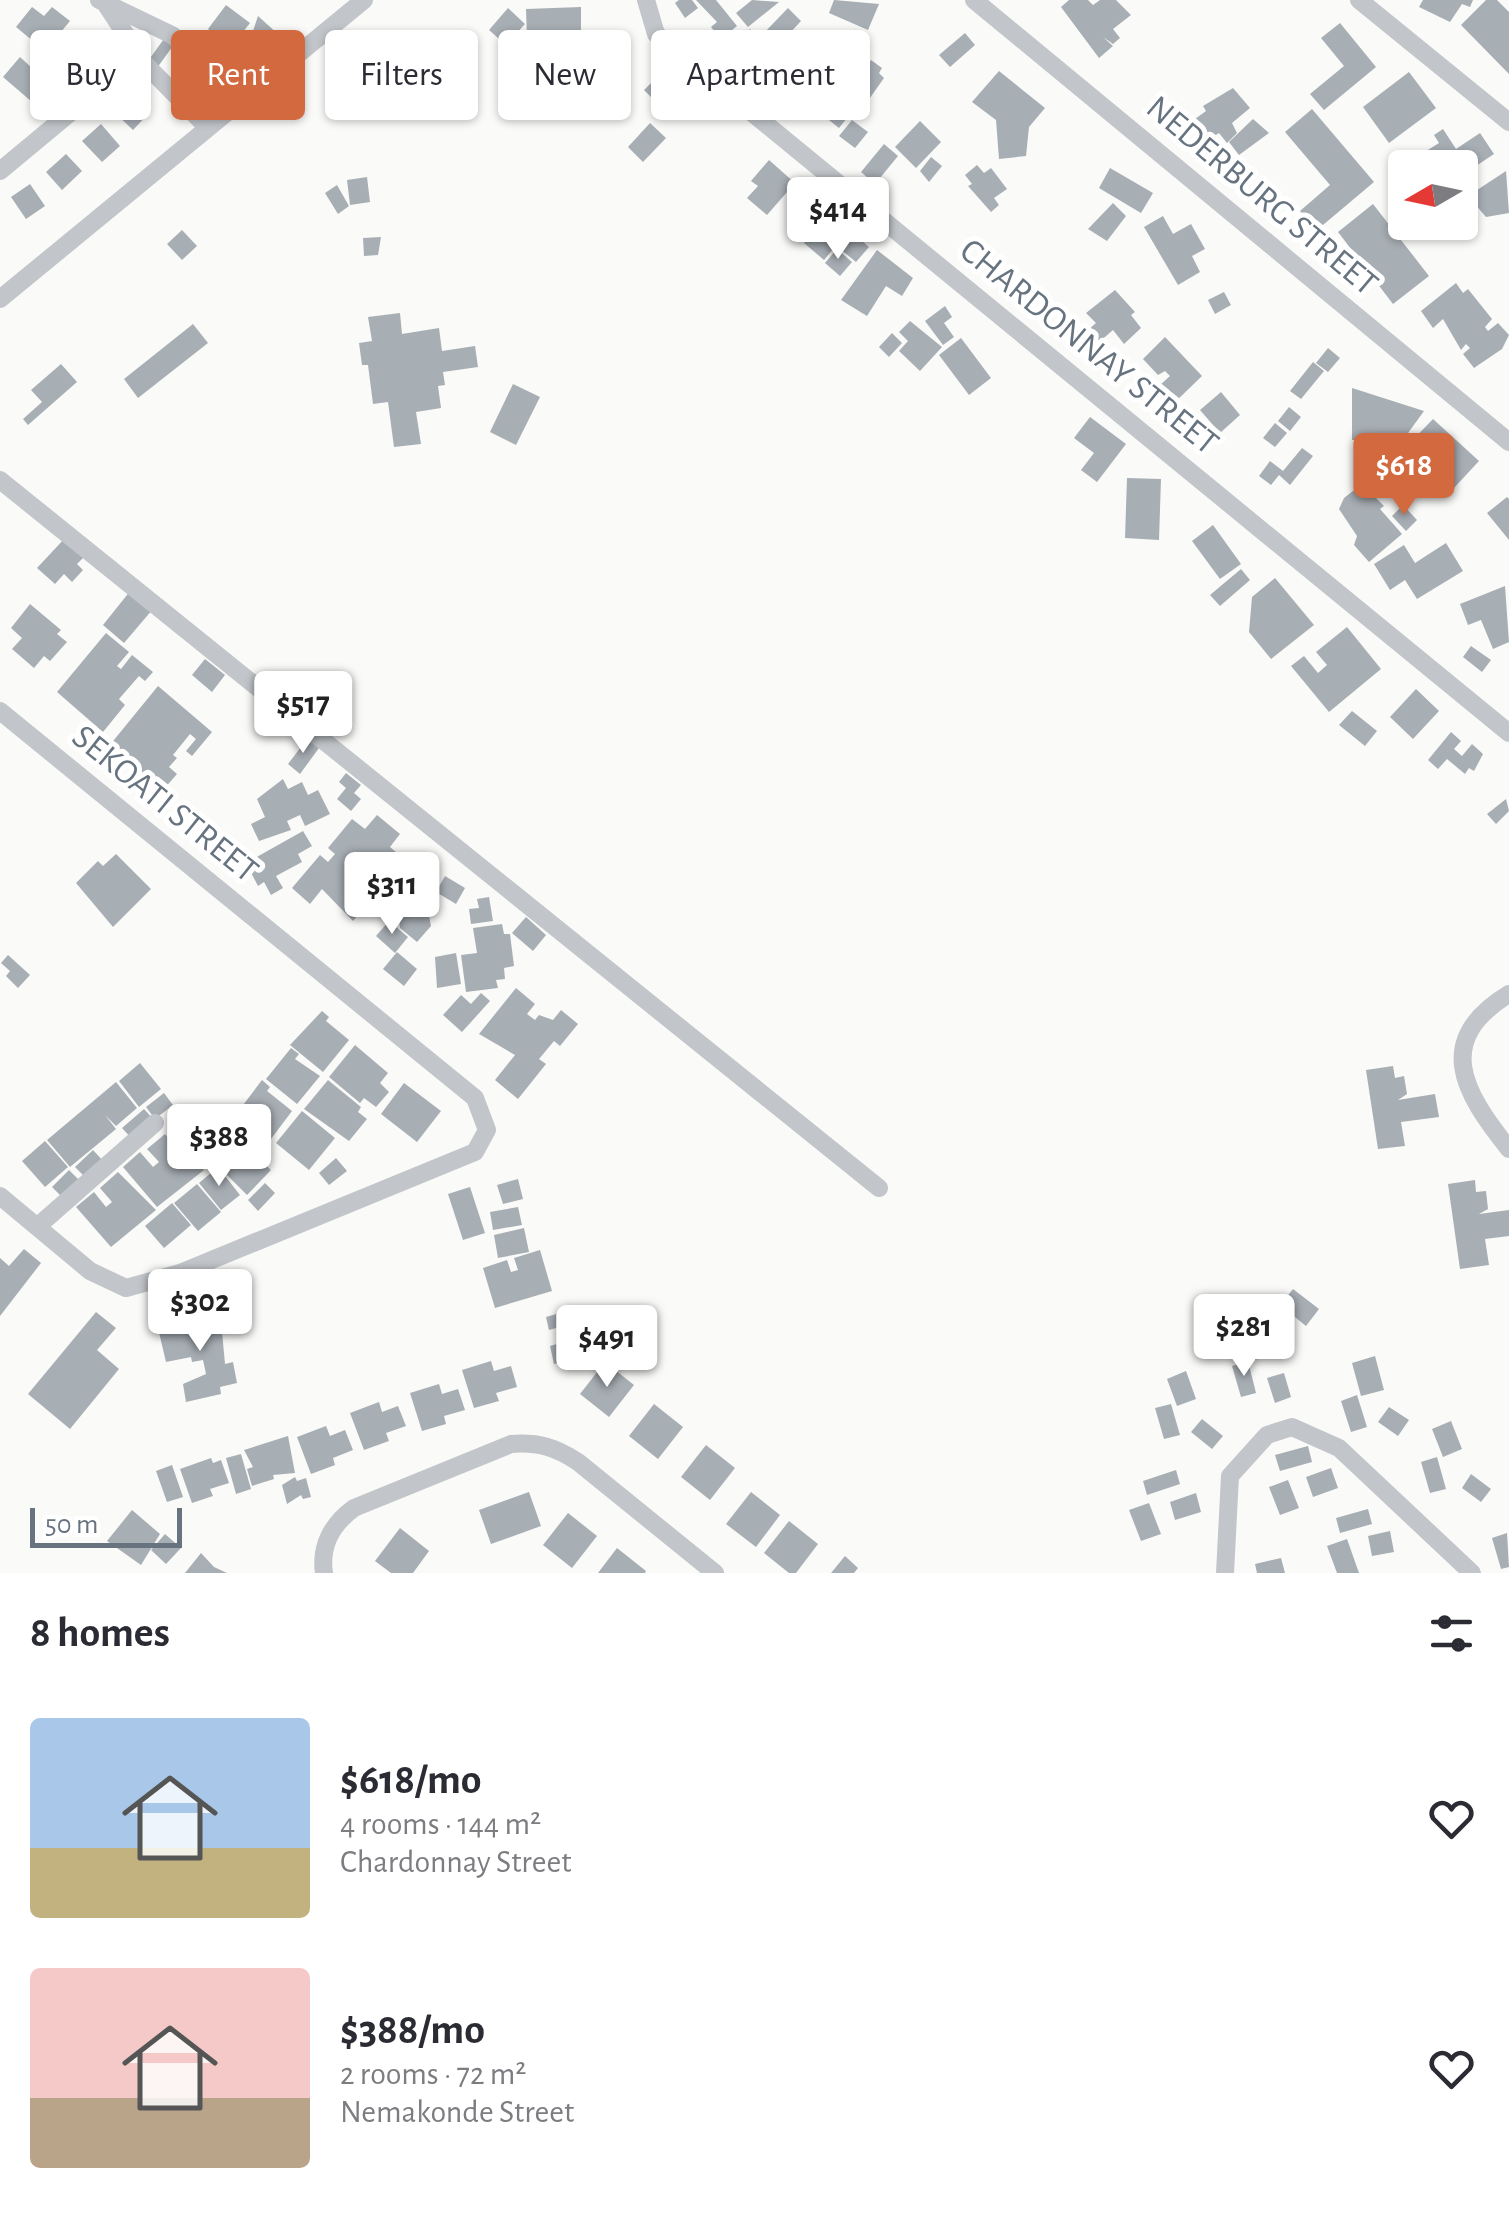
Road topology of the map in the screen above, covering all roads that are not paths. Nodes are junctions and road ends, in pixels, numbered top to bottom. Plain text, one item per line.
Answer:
1 (364, 0) edge
2 (646, 0) edge
3 (974, 0) edge
4 (1359, 0) edge
5 (103, 3) edge
6 (171, 34) edge
7 (305, 48) edge
8 (61, 120) edge
9 (218, 120) edge
10 (1509, 122) edge
11 (208, 128) junction
12 (0, 171) edge
13 (0, 298) edge
14 (1509, 442) edge
15 (0, 480) edge
16 (0, 711) edge
17 (1509, 733) edge
18 (1509, 994) edge
19 (155, 1123) dead end
20 (1509, 1148) edge
21 (878, 1188) dead end
22 (0, 1196) edge
23 (38, 1226) junction
24 (324, 1573) edge
25 (715, 1573) edge
26 (1225, 1573) edge
27 (1472, 1573) edge

1 - 7 street
2 - 17 street, CHARDONNAY STREET
3 - 14 street, NEDERBURG STREET
4 - 10 street
5 - 6 street
5 - 11 street
8 - 12 street
9 - 11 street
11 - 13 street
15 - 21 street
16 - 23 street, SEKOATI STREET
18 - 20 street
19 - 23 street
22 - 23 street
24 - 25 street
26 - 27 street

